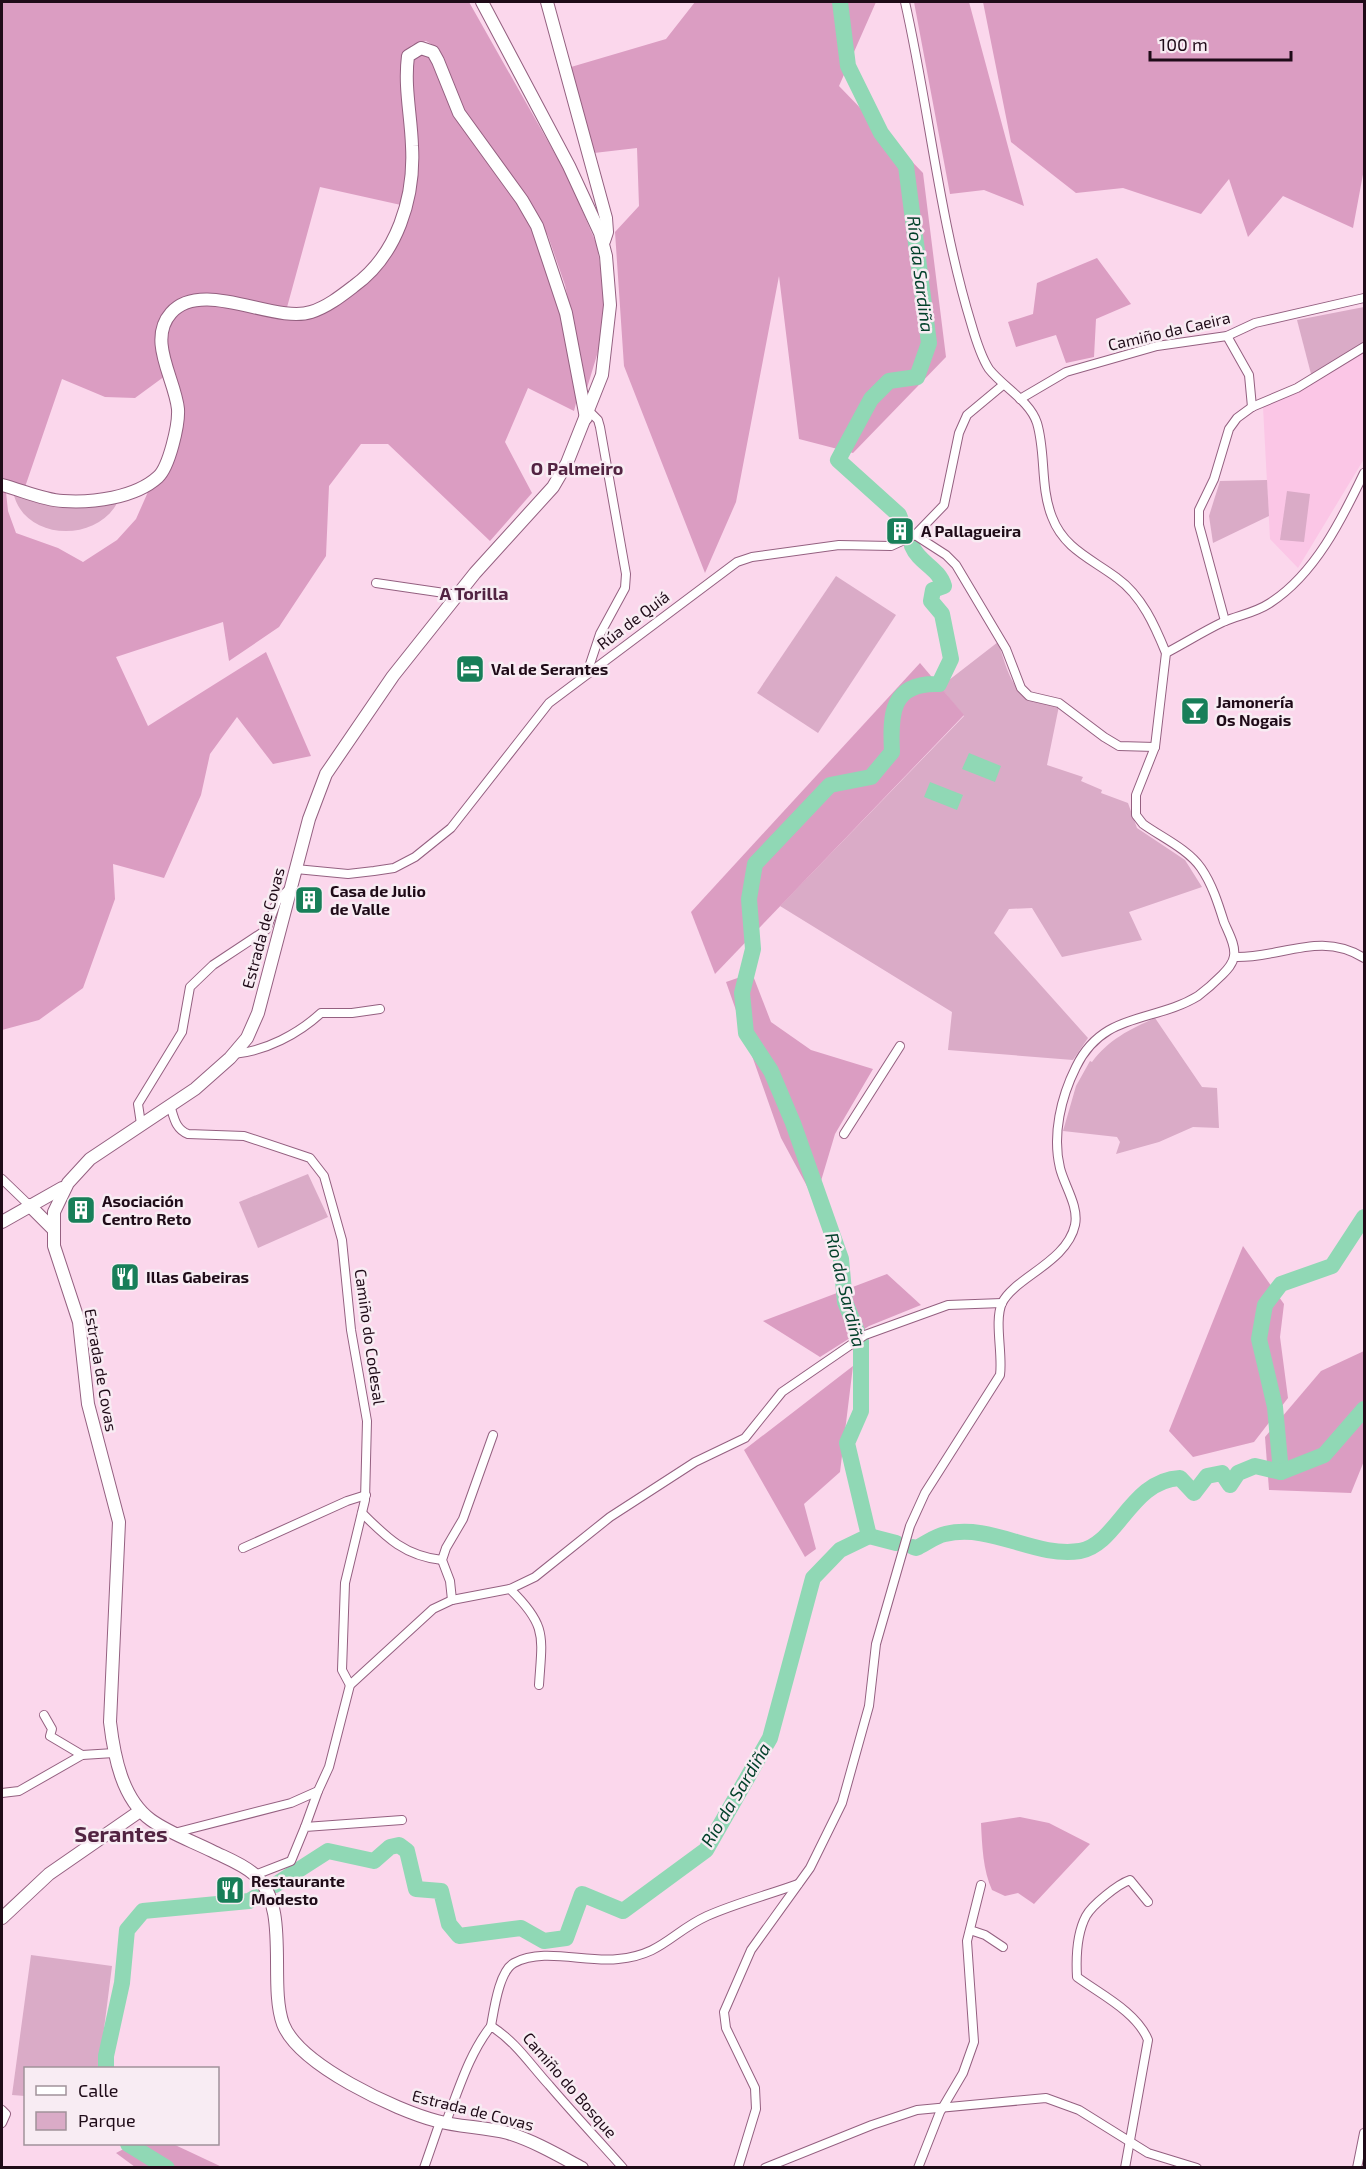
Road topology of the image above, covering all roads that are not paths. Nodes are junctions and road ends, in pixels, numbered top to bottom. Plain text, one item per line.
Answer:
1 (482, 2) edge
2 (548, 2) edge
3 (905, 2) edge
4 (603, 243) junction
5 (1365, 298) edge
6 (1227, 336) junction
7 (1365, 347) edge
8 (1004, 385) junction
9 (1020, 399) junction
10 (1252, 407) junction
11 (587, 415) junction
12 (1365, 473) edge
13 (2, 485) edge
14 (915, 535) junction
15 (376, 583) dead end
16 (458, 595) junction
17 (1225, 621) junction
18 (1166, 653) junction
19 (587, 674) junction
20 (1155, 747) junction
21 (296, 869) junction
22 (291, 886) junction
23 (1234, 957) junction
24 (1365, 958) edge
25 (380, 1009) dead end
26 (900, 1046) dead end
27 (234, 1054) junction
28 (171, 1105) junction
29 (141, 1124) junction
30 (844, 1134) dead end
31 (2, 1179) edge
32 (68, 1183) junction
33 (29, 1205) junction
34 (55, 1209) junction
35 (2, 1222) edge
36 (52, 1228) junction
37 (1002, 1303) junction
38 (493, 1435) dead end
39 (366, 1495) junction
40 (362, 1513) junction
41 (243, 1548) dead end
42 (442, 1560) junction
43 (510, 1589) junction
44 (453, 1600) junction
45 (350, 1685) junction
46 (538, 1685) dead end
47 (44, 1715) dead end
48 (114, 1753) junction
49 (82, 1755) junction
50 (318, 1791) junction
51 (2, 1793) edge
52 (140, 1811) junction
53 (402, 1820) dead end
54 (305, 1827) junction
55 (174, 1833) junction
56 (255, 1875) junction
57 (798, 1884) junction
58 (981, 1885) dead end
59 (1148, 1902) dead end
60 (2, 1918) edge
61 (970, 1930) junction
62 (1003, 1947) dead end
63 (491, 2026) junction
64 (944, 2107) junction
65 (2, 2110) edge
66 (443, 2122) junction
67 (2, 2124) edge
68 (1365, 2133) edge
69 (1129, 2142) junction
70 (424, 2168) edge
71 (582, 2168) edge
72 (623, 2168) edge
73 (738, 2168) edge
74 (765, 2168) edge
75 (918, 2168) edge
76 (1125, 2168) edge
77 (1197, 2168) edge
78 (1357, 2168) edge

1 - 4 main road
2 - 4 main road
3 - 8 street
4 - 11 main road, Estrada de Covas
5 - 6 street, Camiño da Caeira
6 - 9 street, Camiño da Caeira
6 - 10 street
7 - 10 street
8 - 9 street
8 - 14 street
9 - 18 street
10 - 17 street
11 - 13 main road
11 - 16 main road, Estrada de Covas
11 - 19 street
12 - 17 street
14 - 19 street, Rúa de Quiá
14 - 20 street
15 - 16 street
16 - 21 main road, Estrada de Covas
17 - 18 street
18 - 20 street
19 - 21 street, Rúa de Quiá
20 - 23 street
21 - 22 main road, Estrada de Covas
22 - 27 main road, Estrada de Covas
22 - 29 street
23 - 24 street
23 - 37 street
25 - 27 street
26 - 30 street
27 - 28 main road, Estrada de Covas
28 - 29 main road, Estrada de Covas
28 - 39 street, Camiño do Codesal
29 - 32 main road, Estrada de Covas
31 - 33 street
32 - 33 main road
32 - 34 main road, Estrada de Covas
33 - 34 main road
33 - 35 main road
33 - 36 main road
34 - 36 main road, Estrada de Covas
36 - 48 main road, Estrada de Covas
37 - 43 street
37 - 57 street
38 - 42 street
39 - 40 street, Camiño do Codesal
39 - 41 street
40 - 42 street
40 - 45 street, Camiño do Codesal
42 - 44 street
43 - 44 street
43 - 46 street
44 - 45 street
45 - 50 street
47 - 49 street
48 - 49 street
48 - 52 main road, Estrada de Covas
49 - 51 street
50 - 54 street
50 - 55 street
52 - 55 main road, Estrada de Covas
52 - 60 main road
53 - 54 street
54 - 56 street
55 - 56 main road, Estrada de Covas
56 - 66 main road, Estrada de Covas
57 - 63 street
57 - 73 street
58 - 61 street
59 - 69 street
61 - 62 street
61 - 64 street
63 - 66 street
63 - 72 street, Camiño do Bosque
64 - 69 street
64 - 74 street
64 - 75 street
65 - 67 street
66 - 70 street
66 - 71 main road, Estrada de Covas
68 - 78 street
69 - 76 street
69 - 77 street

